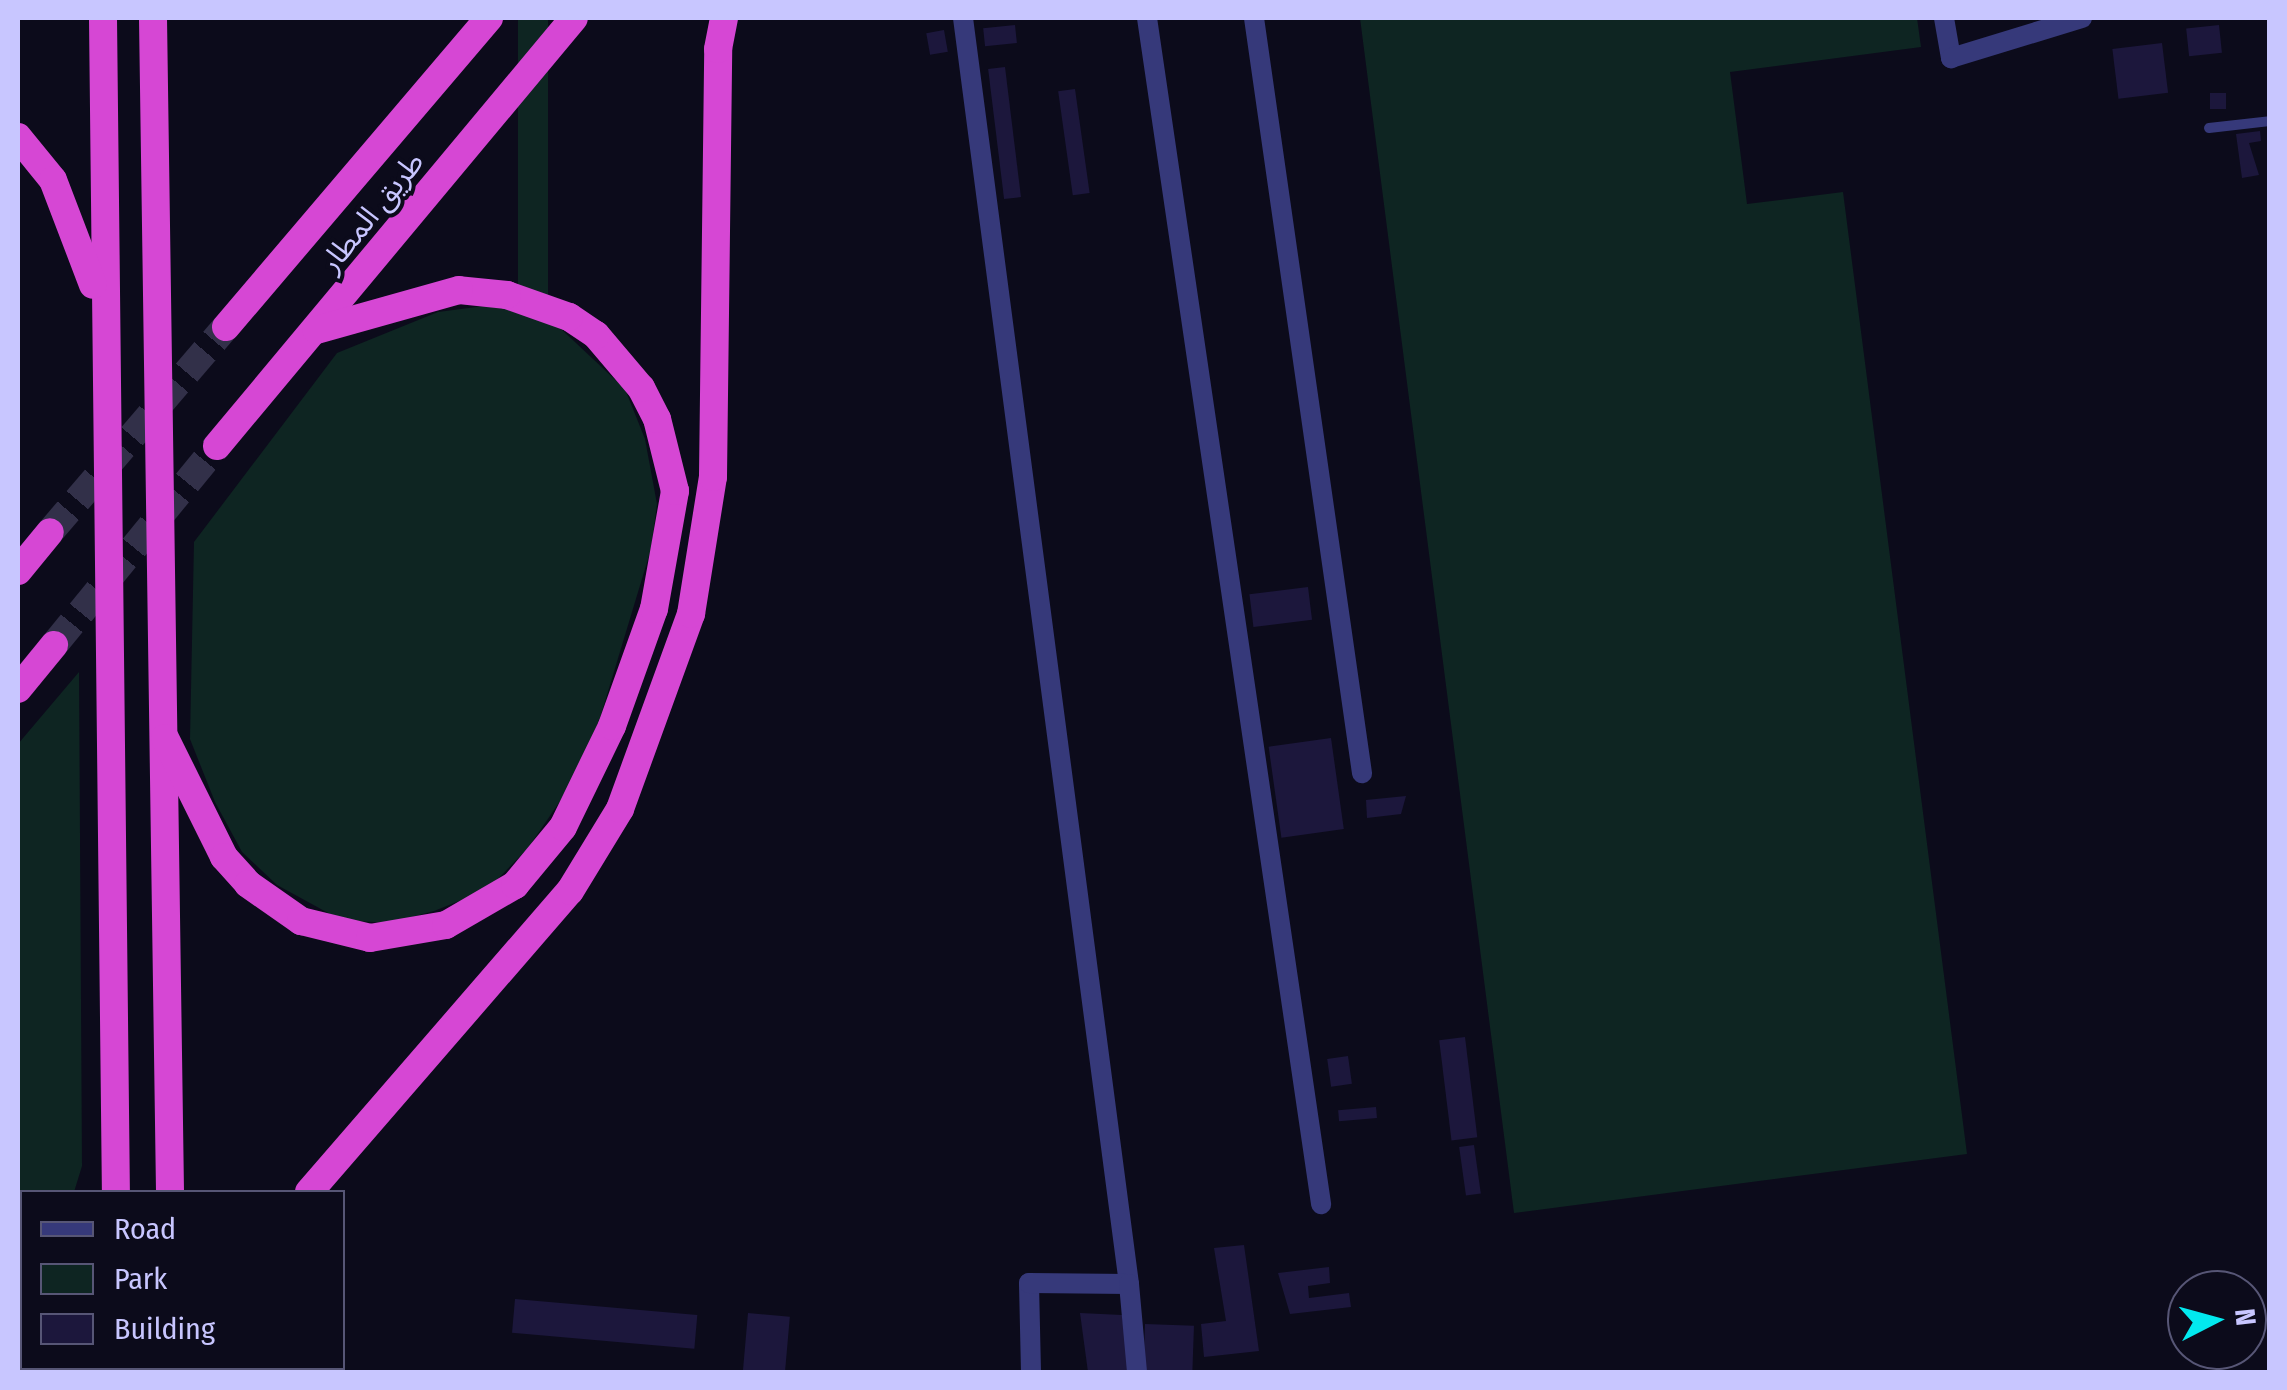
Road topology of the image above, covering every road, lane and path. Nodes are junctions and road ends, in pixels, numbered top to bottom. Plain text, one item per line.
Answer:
1 (103, 18) edge
2 (153, 18) edge
3 (488, 18) edge
4 (574, 18) edge
5 (724, 18) edge
6 (963, 18) edge
7 (1147, 18) edge
8 (1254, 18) edge
9 (1944, 18) edge
10 (2082, 18) edge
11 (2270, 121) edge
12 (2208, 128) dead end
13 (18, 137) edge
14 (102, 314) junction
15 (226, 327) tunnel mouth
16 (317, 330) junction
17 (217, 446) tunnel mouth
18 (50, 532) tunnel mouth
19 (18, 571) edge
20 (54, 645) tunnel mouth
21 (18, 688) edge
22 (165, 738) junction
23 (1362, 773) dead end
24 (114, 1126) junction
25 (97, 1190) edge
26 (116, 1190) edge
27 (170, 1190) edge
28 (311, 1190) edge
29 (1321, 1204) dead end
30 (1129, 1284) junction
31 (1031, 1372) edge
32 (1138, 1372) edge

1 - 14 highway
2 - 22 highway
3 - 15 highway, طريق المطار
4 - 16 highway, طريق المطار
5 - 28 highway
6 - 30 street
7 - 29 street
8 - 23 street
9 - 10 street
11 - 12 lane
13 - 14 highway
14 - 24 highway
16 - 17 highway, طريق المطار
16 - 22 highway
18 - 19 highway
20 - 21 highway
22 - 27 highway
24 - 25 highway
24 - 26 highway
30 - 31 street
30 - 32 street

